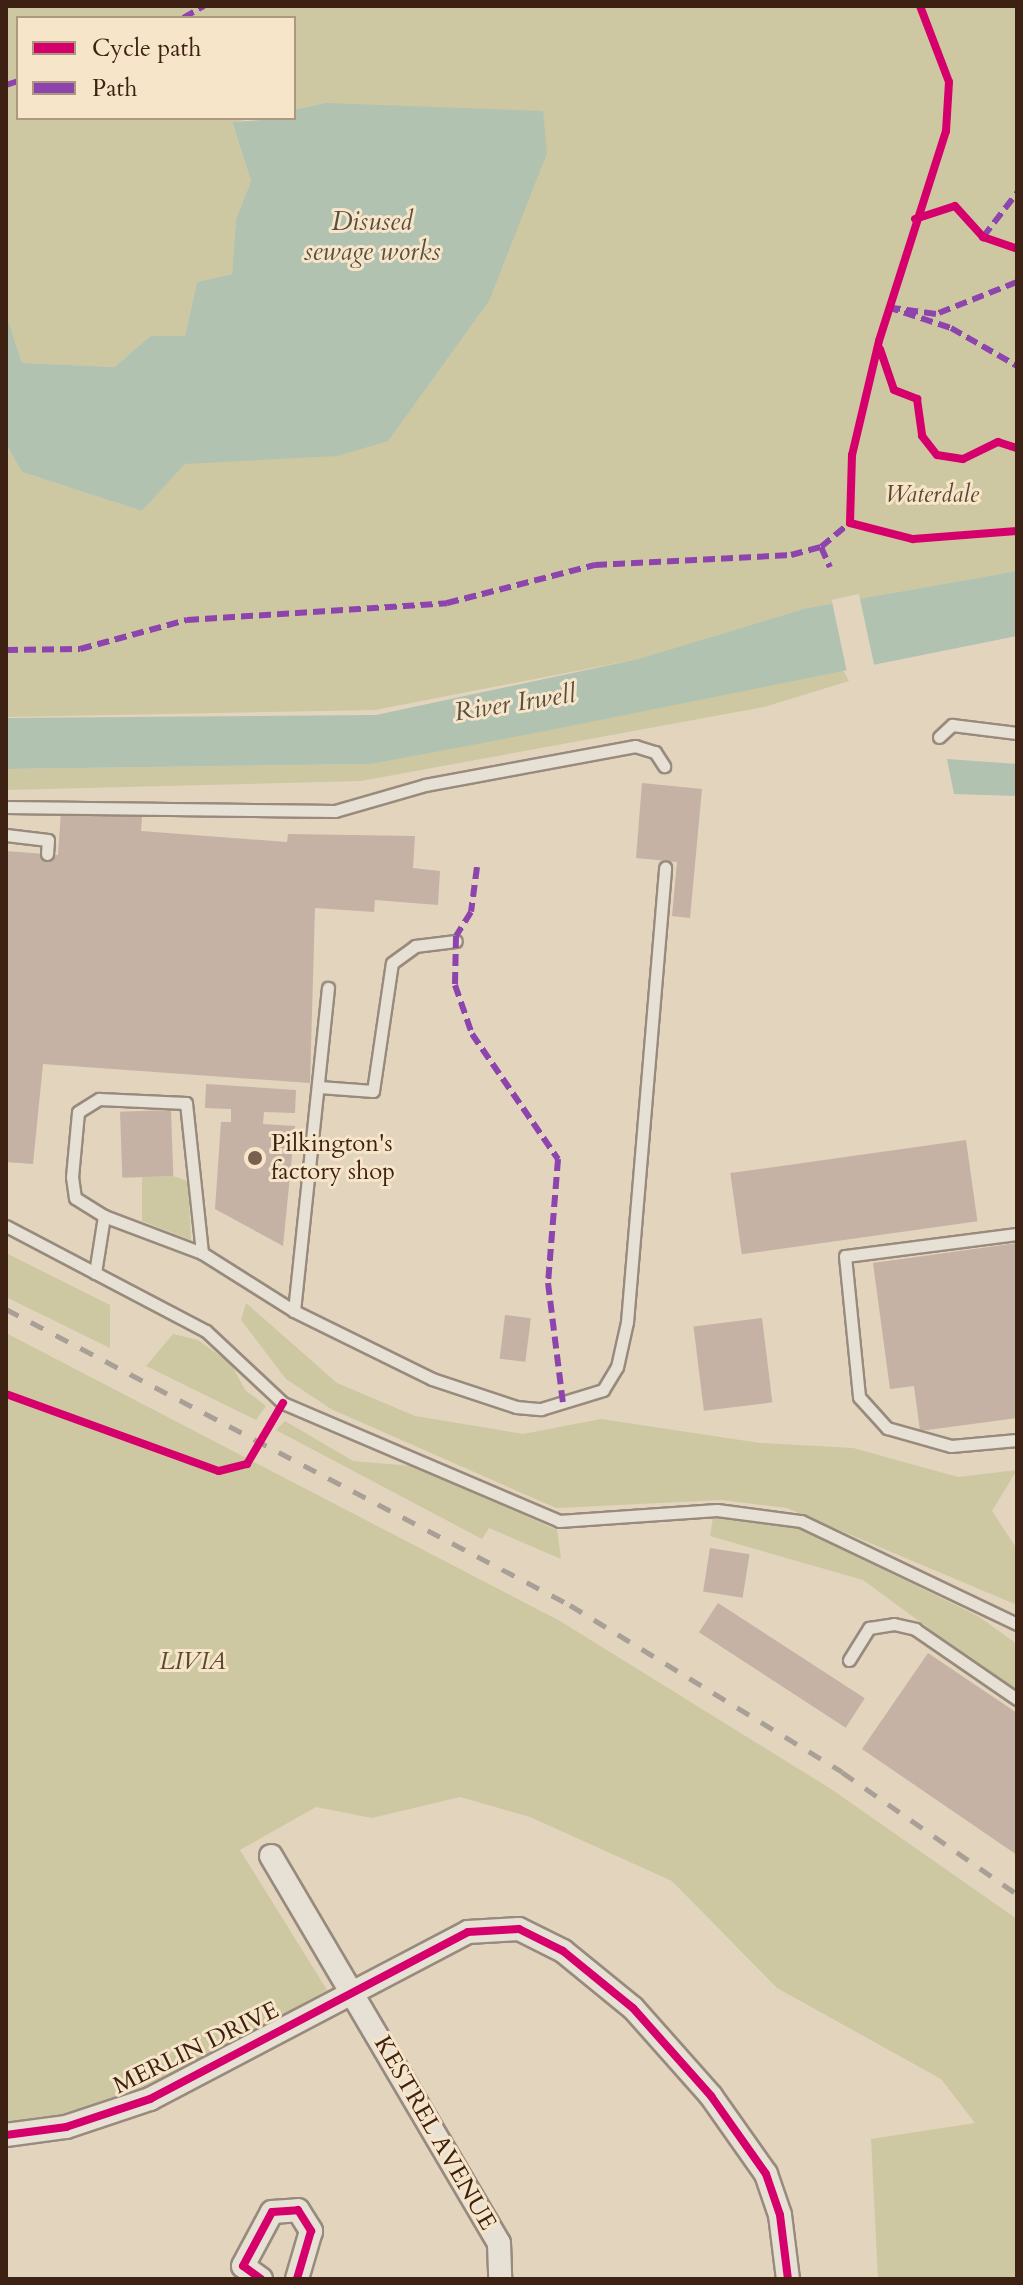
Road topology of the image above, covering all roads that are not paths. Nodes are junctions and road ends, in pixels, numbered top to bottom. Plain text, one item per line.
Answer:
1 (1017, 733) edge
2 (939, 737) dead end
3 (664, 766) dead end
4 (6, 807) edge
5 (6, 835) edge
6 (47, 854) dead end
7 (665, 868) dead end
8 (456, 941) dead end
9 (328, 988) dead end
10 (319, 1087) junction
11 (104, 1216) junction
12 (6, 1226) edge
13 (1017, 1234) edge
14 (202, 1253) junction
15 (95, 1273) junction
16 (294, 1311) junction
17 (1017, 1440) edge
18 (1017, 1624) edge
19 (849, 1660) dead end
20 (1017, 1699) edge
21 (271, 1856) dead end
22 (352, 1992) junction
23 (6, 2135) edge
24 (259, 2279) edge
25 (297, 2279) edge
26 (500, 2279) edge
27 (788, 2279) edge

1 - 2 lane
3 - 4 lane
5 - 6 lane
7 - 16 lane
8 - 10 lane
9 - 10 lane
10 - 16 lane
11 - 14 lane
11 - 14 lane
11 - 15 lane
12 - 15 lane
13 - 17 lane
14 - 16 lane
15 - 18 lane
19 - 20 lane
21 - 22 street, KESTREL AVENUE
22 - 23 street, MERLIN DRIVE
22 - 26 street, KESTREL AVENUE
22 - 27 street, MERLIN DRIVE
24 - 25 street

